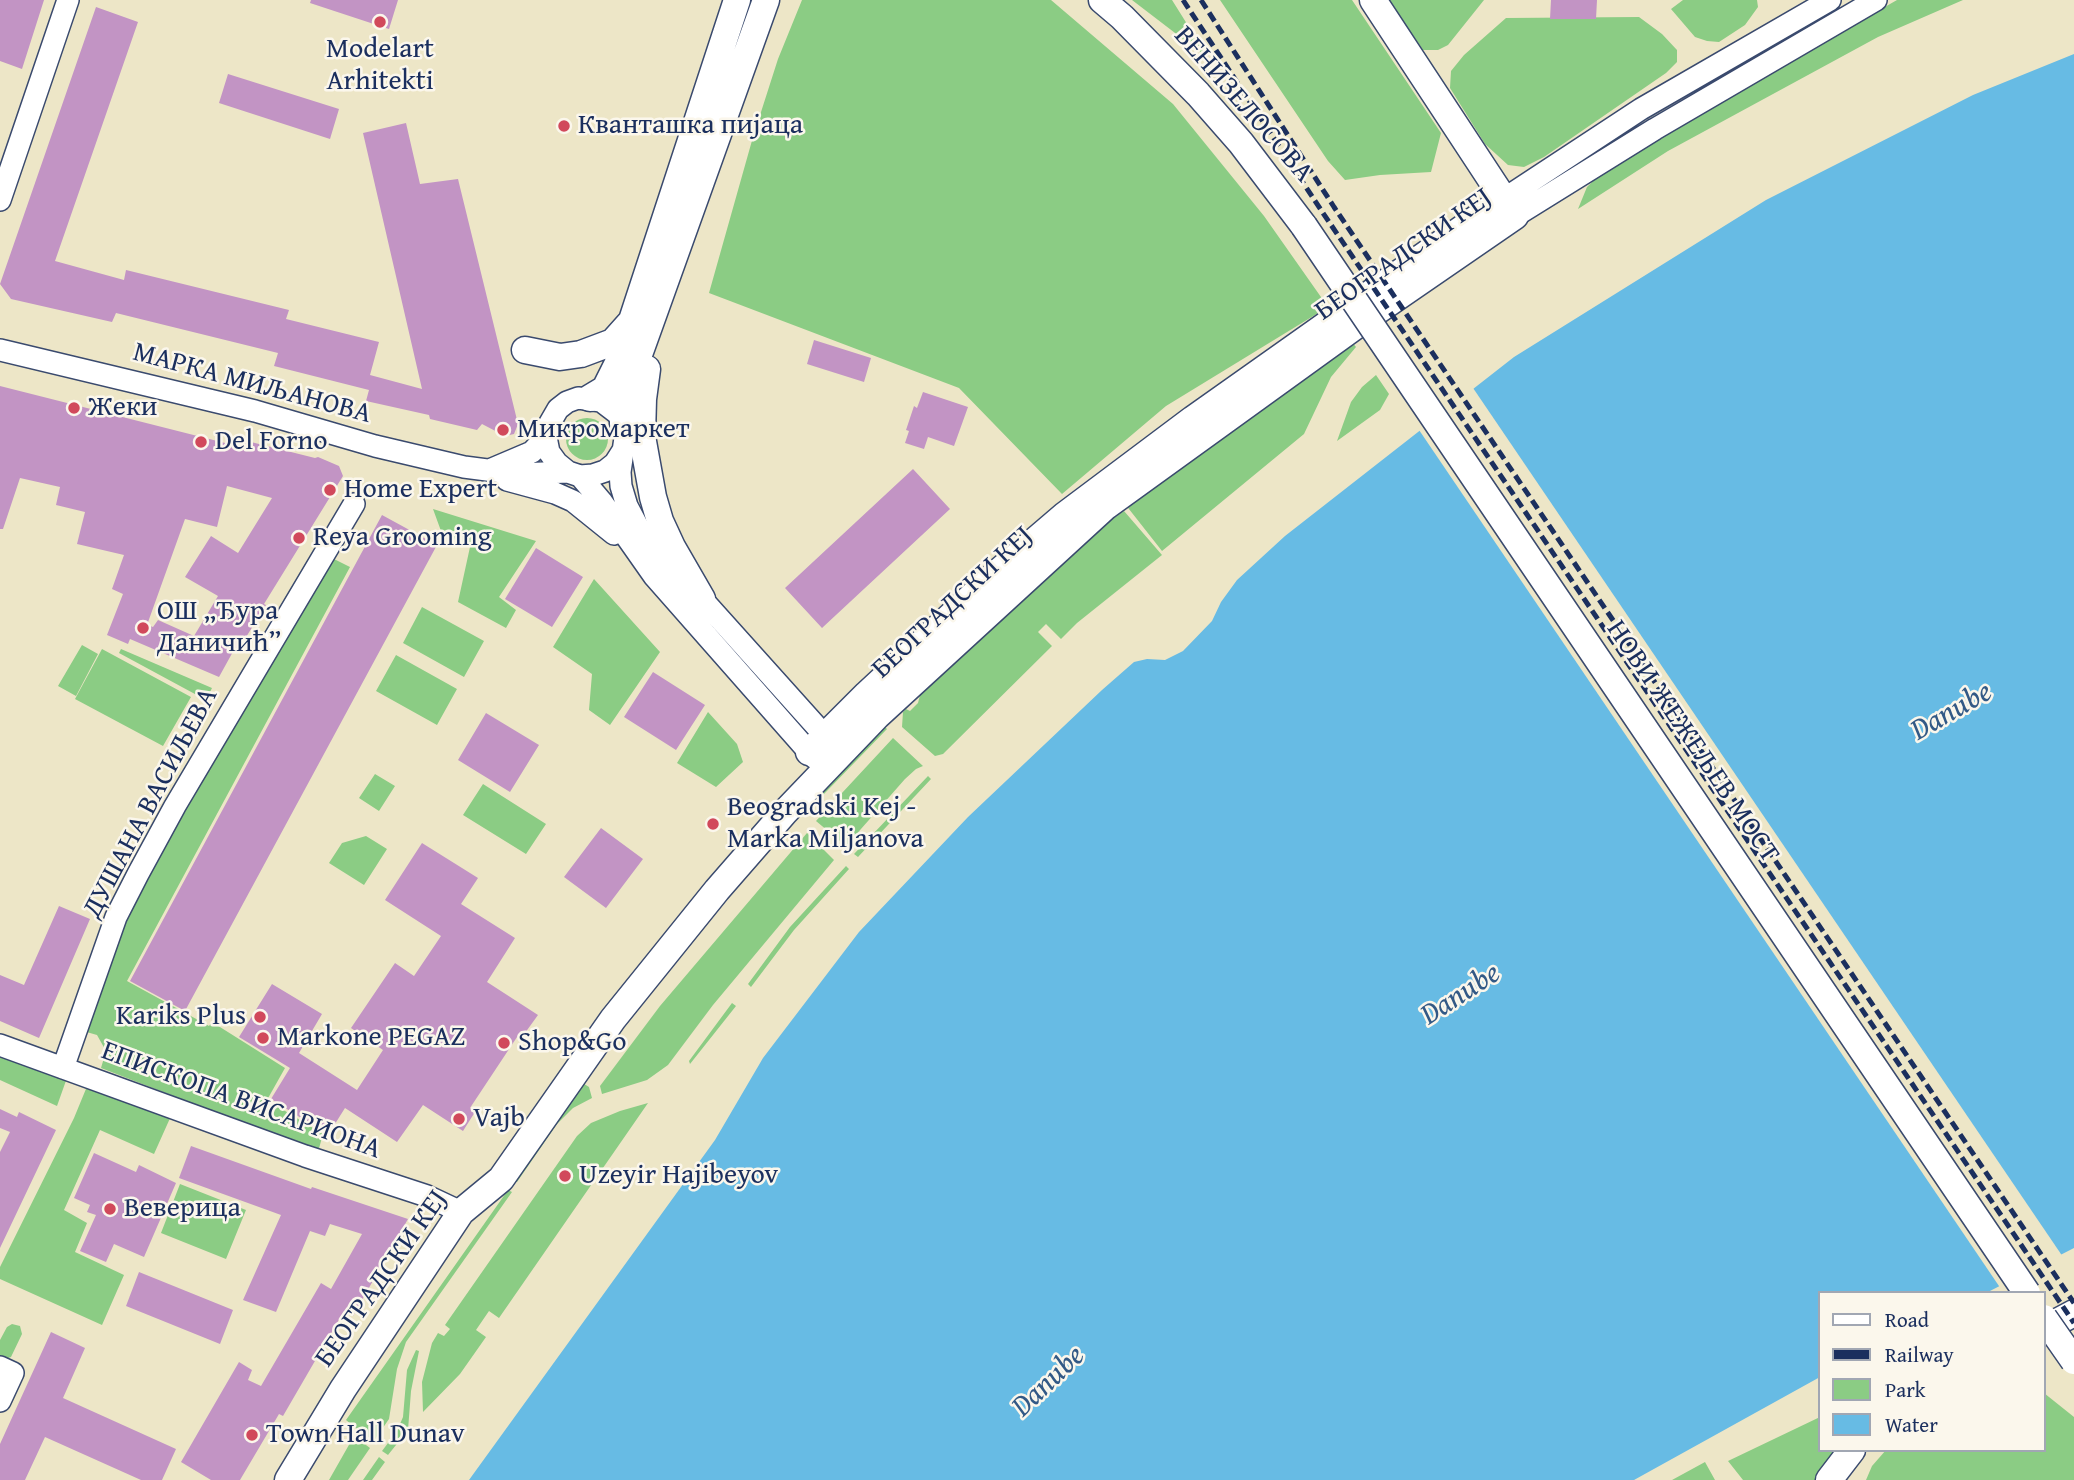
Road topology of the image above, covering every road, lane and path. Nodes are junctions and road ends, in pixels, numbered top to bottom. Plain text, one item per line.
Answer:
1 (68, 0) edge
2 (737, 0) edge
3 (766, 0) edge
4 (1102, 0) edge
5 (1373, 0) edge
6 (1830, 0) edge
7 (1876, 0) edge
8 (0, 200) edge
9 (1510, 207) junction
10 (1304, 226) joint
11 (663, 289) junction
12 (634, 319) junction
13 (0, 350) edge
14 (525, 350) dead end
15 (590, 398) junction
16 (623, 424) junction
17 (546, 437) junction
18 (622, 452) junction
19 (481, 469) junction
20 (574, 474) junction
21 (354, 504) dead end
22 (640, 558) junction
23 (702, 599) junction
24 (817, 744) junction
25 (833, 762) junction
26 (0, 1045) edge
27 (63, 1068) junction
28 (461, 1212) junction
29 (2026, 1291) edge
30 (2074, 1313) edge
31 (2046, 1321) edge
32 (2046, 1328) edge
33 (2074, 1362) edge
34 (7, 1370) edge
35 (0, 1401) edge
36 (288, 1480) edge

1 - 8 street
2 - 12 main road
3 - 11 main road
4 - 10 main road, ВЕНИЗЕЛОСОВА
5 - 9 main road
6 - 9 street, БЕОГРАДСКИ КЕЈ
7 - 9 street, БЕОГРАДСКИ КЕЈ
9 - 24 main road, БЕОГРАДСКИ КЕЈ
9 - 25 main road, БЕОГРАДСКИ КЕЈ
10 - 29 main road, НОВИ ЖЕЖЕЉЕВ МОСТ, bridge
11 - 16 main road
11 - 23 main road
12 - 14 main road
12 - 15 main road
13 - 19 street, МАРКА МИЉАНОВА
15 - 16 street
15 - 17 street
16 - 18 street
17 - 19 street
17 - 20 street
18 - 20 street
18 - 23 street
19 - 20 street, МАРКА МИЉАНОВА
19 - 22 street
20 - 22 street
21 - 27 street, ДУШАНА ВАСИЉЕВА
22 - 24 street
23 - 24 street
24 - 25 street
25 - 28 main road, БЕОГРАДСКИ КЕЈ
26 - 27 street, ЕПИСКОПА ВИСАРИОНА
27 - 28 street, ЕПИСКОПА ВИСАРИОНА
28 - 36 main road, БЕОГРАДСКИ КЕЈ
30 - 32 main road
31 - 33 main road, bridge
34 - 35 street

